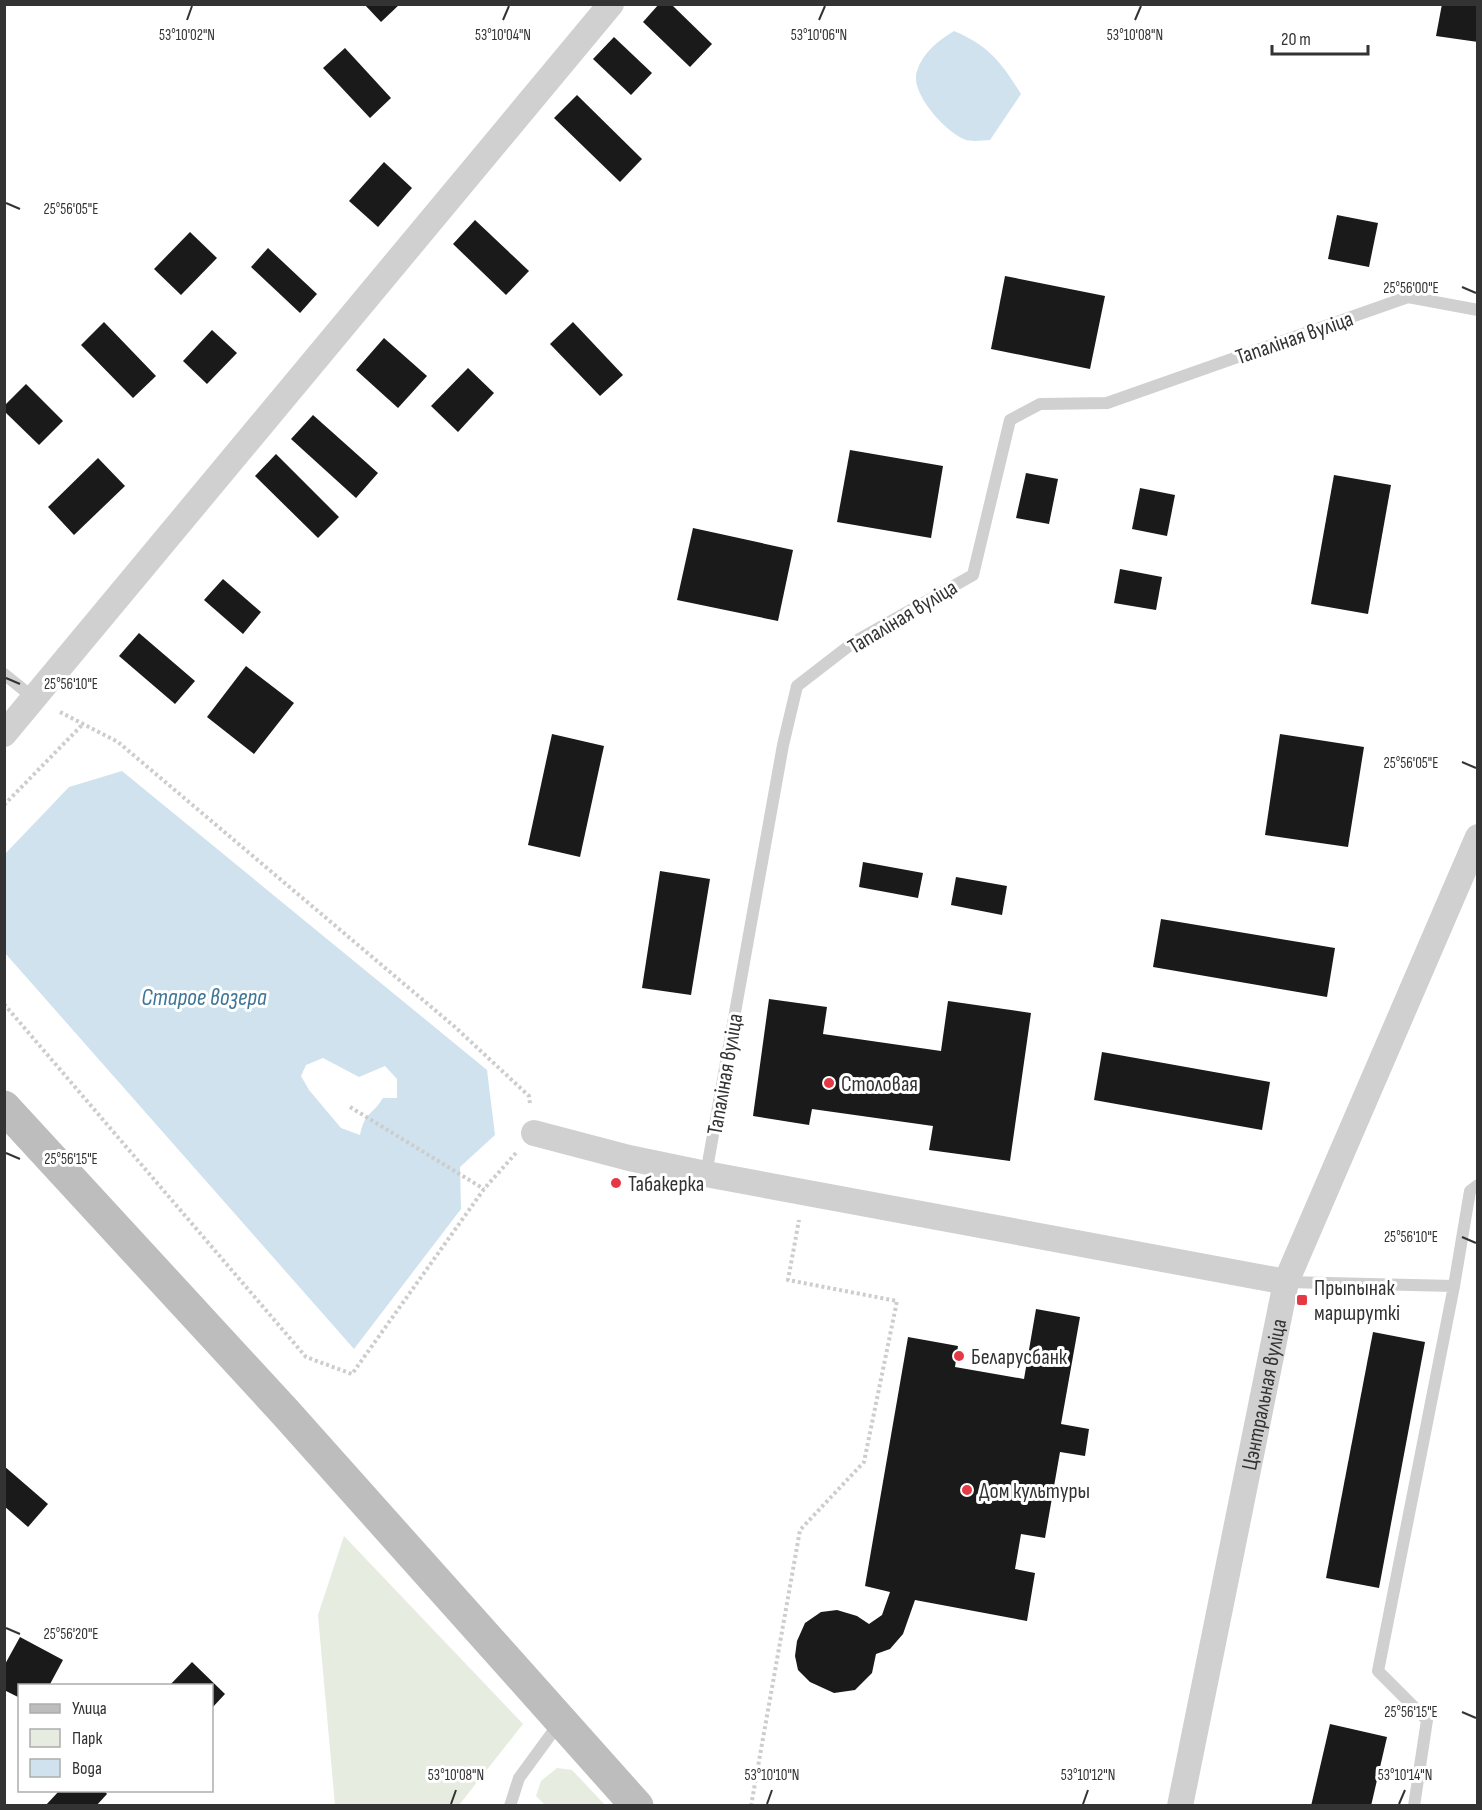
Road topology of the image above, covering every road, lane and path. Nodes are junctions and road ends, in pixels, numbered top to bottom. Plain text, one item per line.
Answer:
1 (611, 4) edge
2 (1478, 310) edge
3 (4, 674) edge
4 (35, 699) junction
5 (4, 734) edge
6 (4, 805) edge
7 (1478, 837) edge
8 (4, 1004) edge
9 (4, 1107) edge
10 (350, 1107) dead end
11 (534, 1133) junction
12 (706, 1174) junction
13 (1478, 1185) edge
14 (484, 1189) junction
15 (804, 1193) junction
16 (1286, 1282) junction
17 (1454, 1286) junction
18 (561, 1721) junction
19 (510, 1806) edge
20 (637, 1806) edge
21 (751, 1806) edge
22 (1180, 1806) edge
23 (1414, 1806) edge

1 - 4 street
2 - 12 lane, Тапаліная вуліца
3 - 4 lane
4 - 5 street
6 - 11 path
7 - 16 street, Цэнтральная вуліца
8 - 14 path
9 - 18 main road
10 - 14 path
11 - 12 street
11 - 14 path
12 - 15 street
13 - 17 lane
15 - 16 street
15 - 21 path
16 - 17 lane
16 - 22 street, Цэнтральная вуліца
17 - 23 lane
18 - 19 lane
18 - 20 main road

